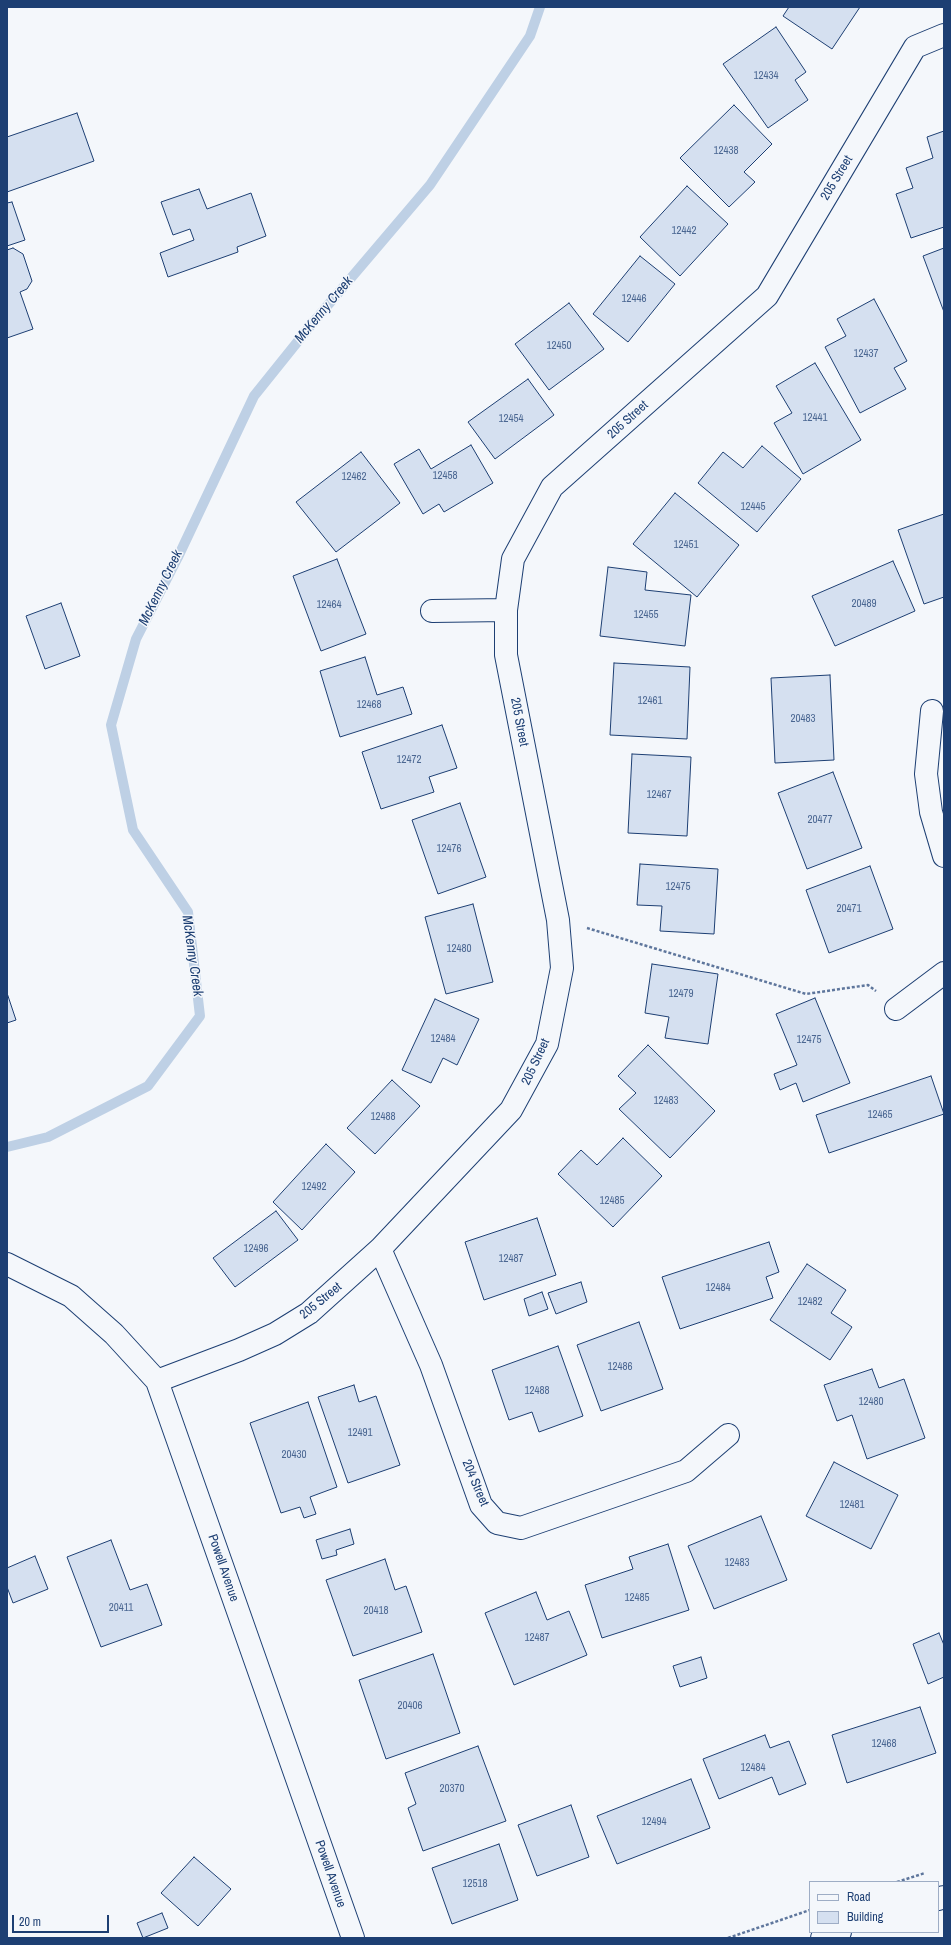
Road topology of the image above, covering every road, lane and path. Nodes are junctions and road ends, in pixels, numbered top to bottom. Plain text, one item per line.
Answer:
1 (944, 35) edge
2 (506, 610) junction
3 (432, 611) dead end
4 (932, 711) dead end
5 (944, 856) edge
6 (558, 920) junction
7 (944, 973) edge
8 (896, 1009) joint
9 (380, 1249) junction
10 (7, 1264) edge
11 (157, 1381) junction
12 (728, 1435) dead end
13 (931, 1871) dead end
14 (900, 1881) edge
15 (809, 1910) edge
16 (837, 1933) edge
17 (353, 1938) edge
18 (728, 1938) edge
19 (822, 1938) edge

1 - 2 street, 205 Street
2 - 3 street
2 - 6 street, 205 Street
4 - 5 street
6 - 8 path
6 - 9 street, 205 Street
7 - 8 street
9 - 11 street, 205 Street
9 - 12 street, 204 Street
10 - 11 street, Powell Avenue
11 - 17 street, Powell Avenue
13 - 14 path
15 - 18 path
16 - 19 street

